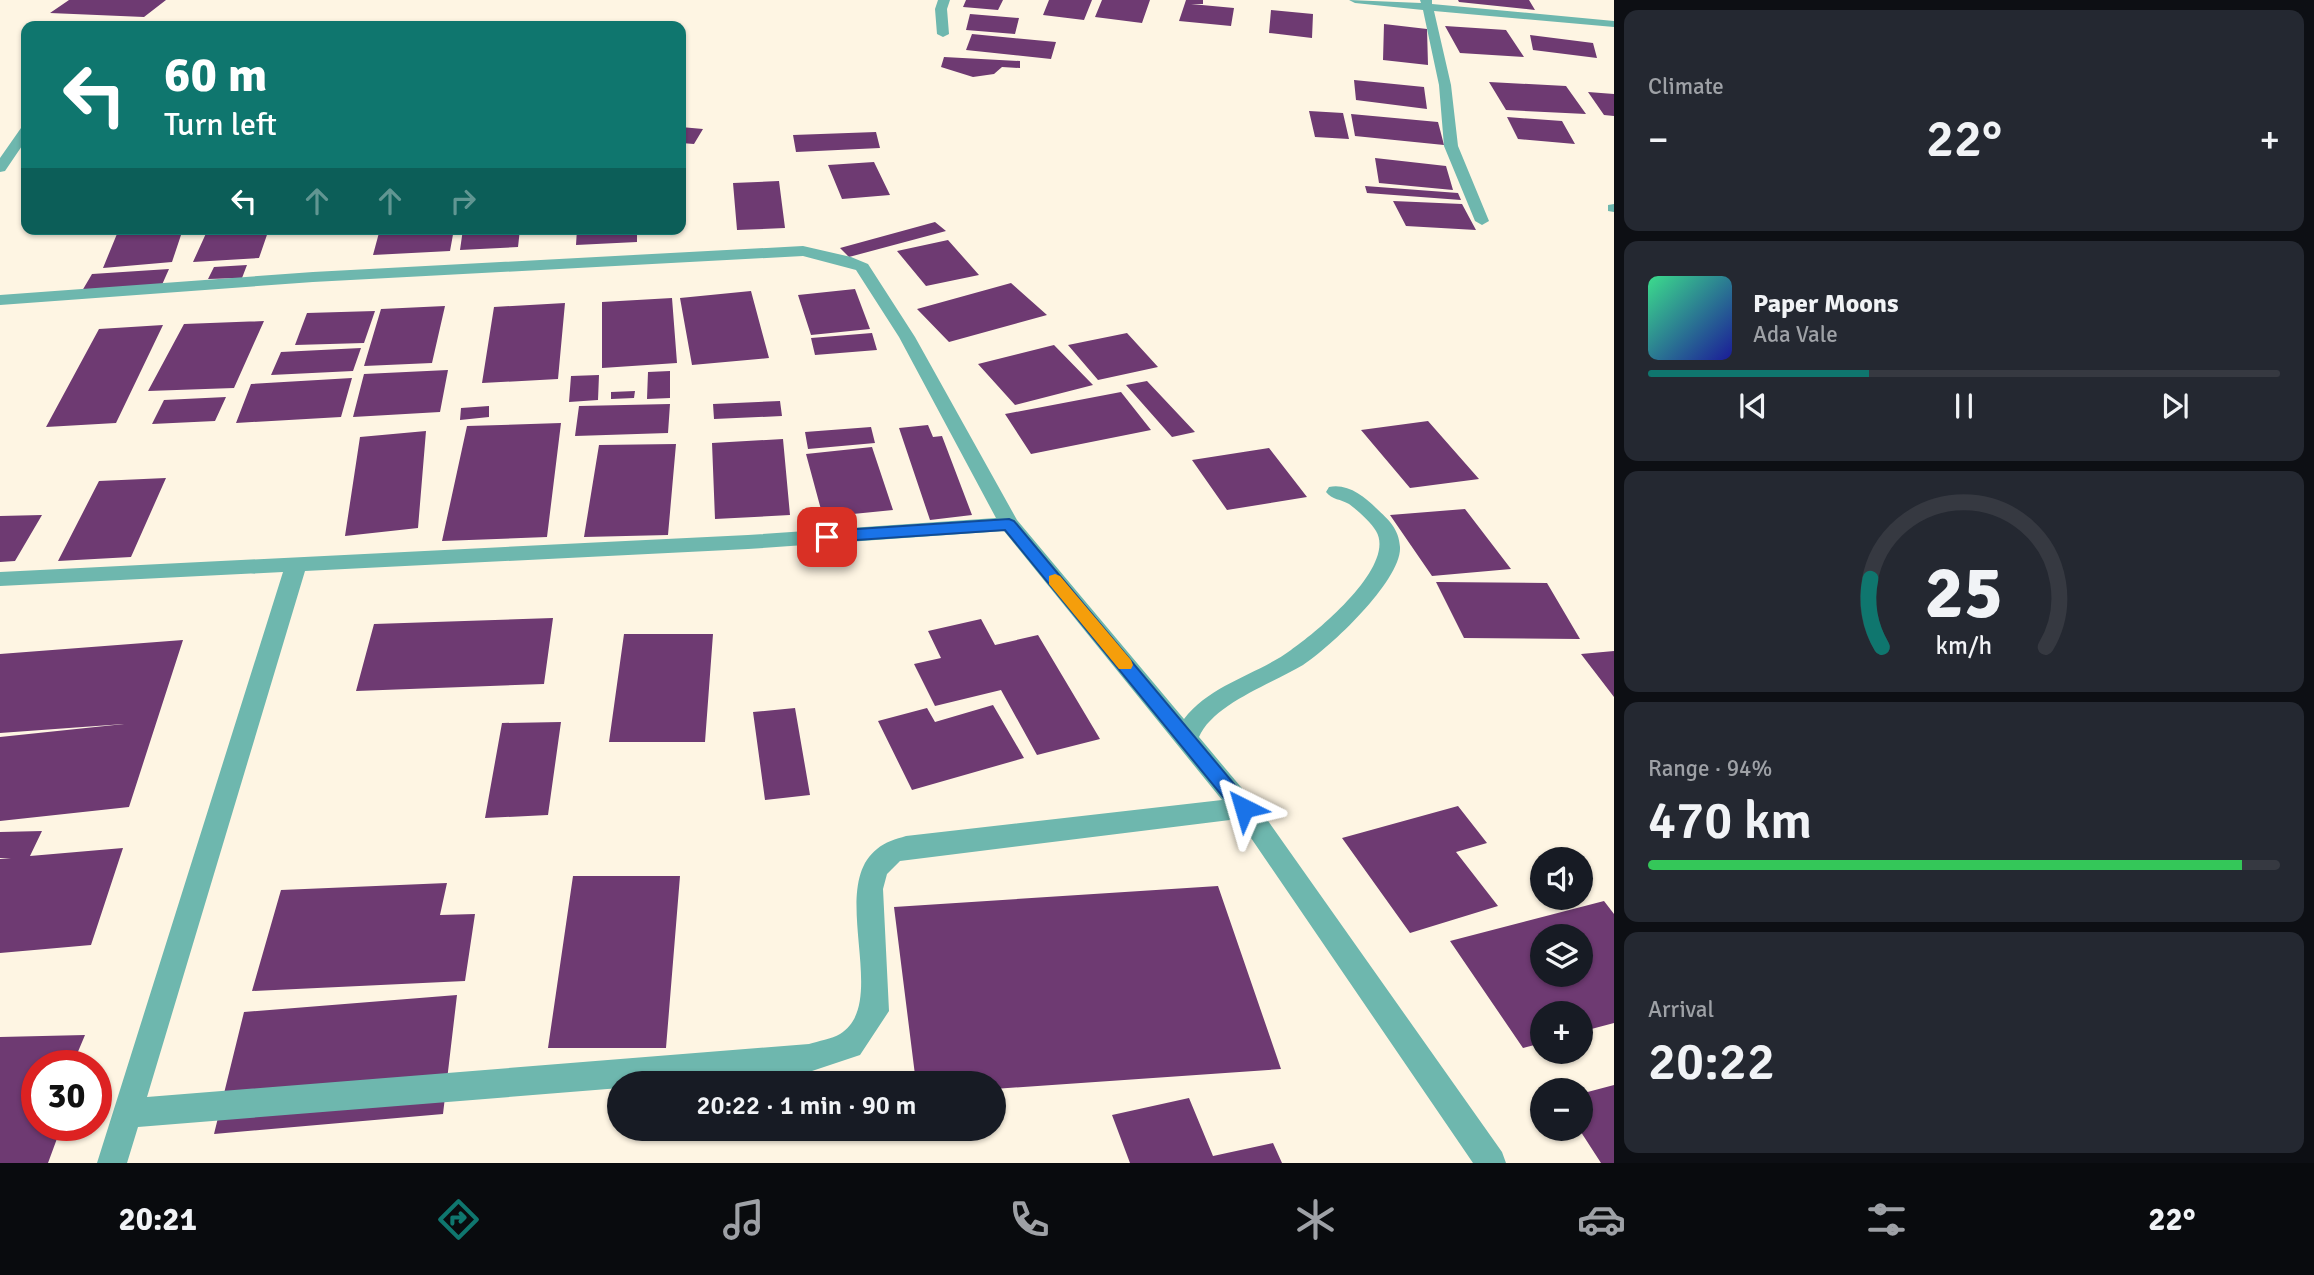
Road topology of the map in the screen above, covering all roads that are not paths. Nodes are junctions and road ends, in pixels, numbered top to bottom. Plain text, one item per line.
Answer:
1 (944, 0) edge
2 (1355, 0) edge
3 (1427, 4) edge
4 (1614, 24) edge
5 (943, 34) dead end
6 (21, 138) edge
7 (0, 169) edge
8 (1482, 222) dead end
9 (0, 300) edge
10 (1336, 492) dead end
11 (1009, 524) junction
12 (297, 562) junction
13 (0, 579) edge
14 (1186, 739) junction
15 (1244, 808) junction
16 (130, 1113) junction
17 (112, 1163) edge
18 (1491, 1163) edge

1 - 5 street
2 - 3 street
3 - 4 street
3 - 8 street
6 - 7 street
9 - 11 street
10 - 14 street
11 - 12 street
11 - 14 street
12 - 13 street
12 - 16 street
14 - 15 street
15 - 16 street
15 - 18 street
16 - 17 street

